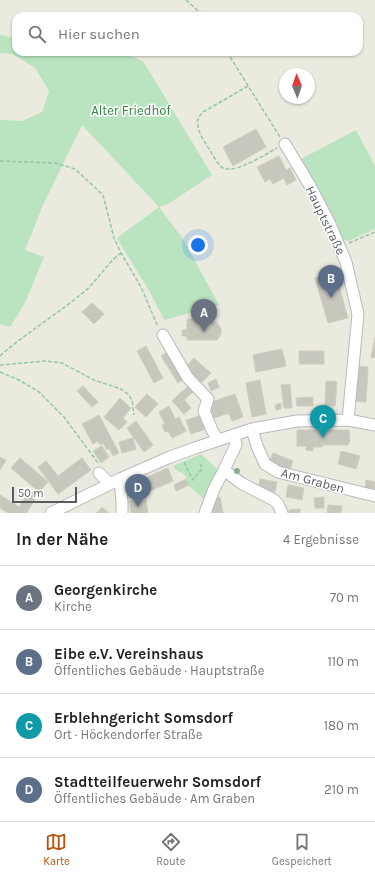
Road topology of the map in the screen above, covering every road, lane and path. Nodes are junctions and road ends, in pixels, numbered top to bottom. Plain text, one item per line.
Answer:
1 (186, 0) edge
2 (200, 12) edge
3 (229, 56) edge
4 (248, 86) junction
5 (285, 144) junction
6 (0, 161) edge
7 (375, 232) edge
8 (340, 246) junction
9 (120, 253) junction
10 (163, 335) joint
11 (0, 356) edge
12 (0, 365) edge
13 (0, 372) edge
14 (134, 415) dead end
15 (348, 420) junction
16 (375, 425) edge
17 (252, 429) junction
18 (234, 435) junction
19 (218, 440) junction
20 (183, 460) dead end
21 (201, 464) dead end
22 (224, 470) junction
23 (100, 473) joint
24 (120, 479) junction
25 (110, 484) junction
26 (375, 496) edge
27 (51, 513) edge
28 (122, 513) edge
29 (205, 513) edge
30 (282, 513) edge

1 - 2 path
3 - 4 path
4 - 5 path
4 - 5 path
5 - 8 street, Hauptstraße
6 - 9 path
7 - 8 path
8 - 15 street, Hauptstraße
9 - 10 path
9 - 11 path
10 - 19 street
12 - 14 path
13 - 23 path
15 - 16 street
15 - 17 street
17 - 18 street
17 - 26 street, Am Graben
18 - 19 street
18 - 22 street
19 - 24 street
20 - 21 path
22 - 29 street
22 - 30 street
23 - 25 street
24 - 25 street
24 - 28 street
25 - 27 street

